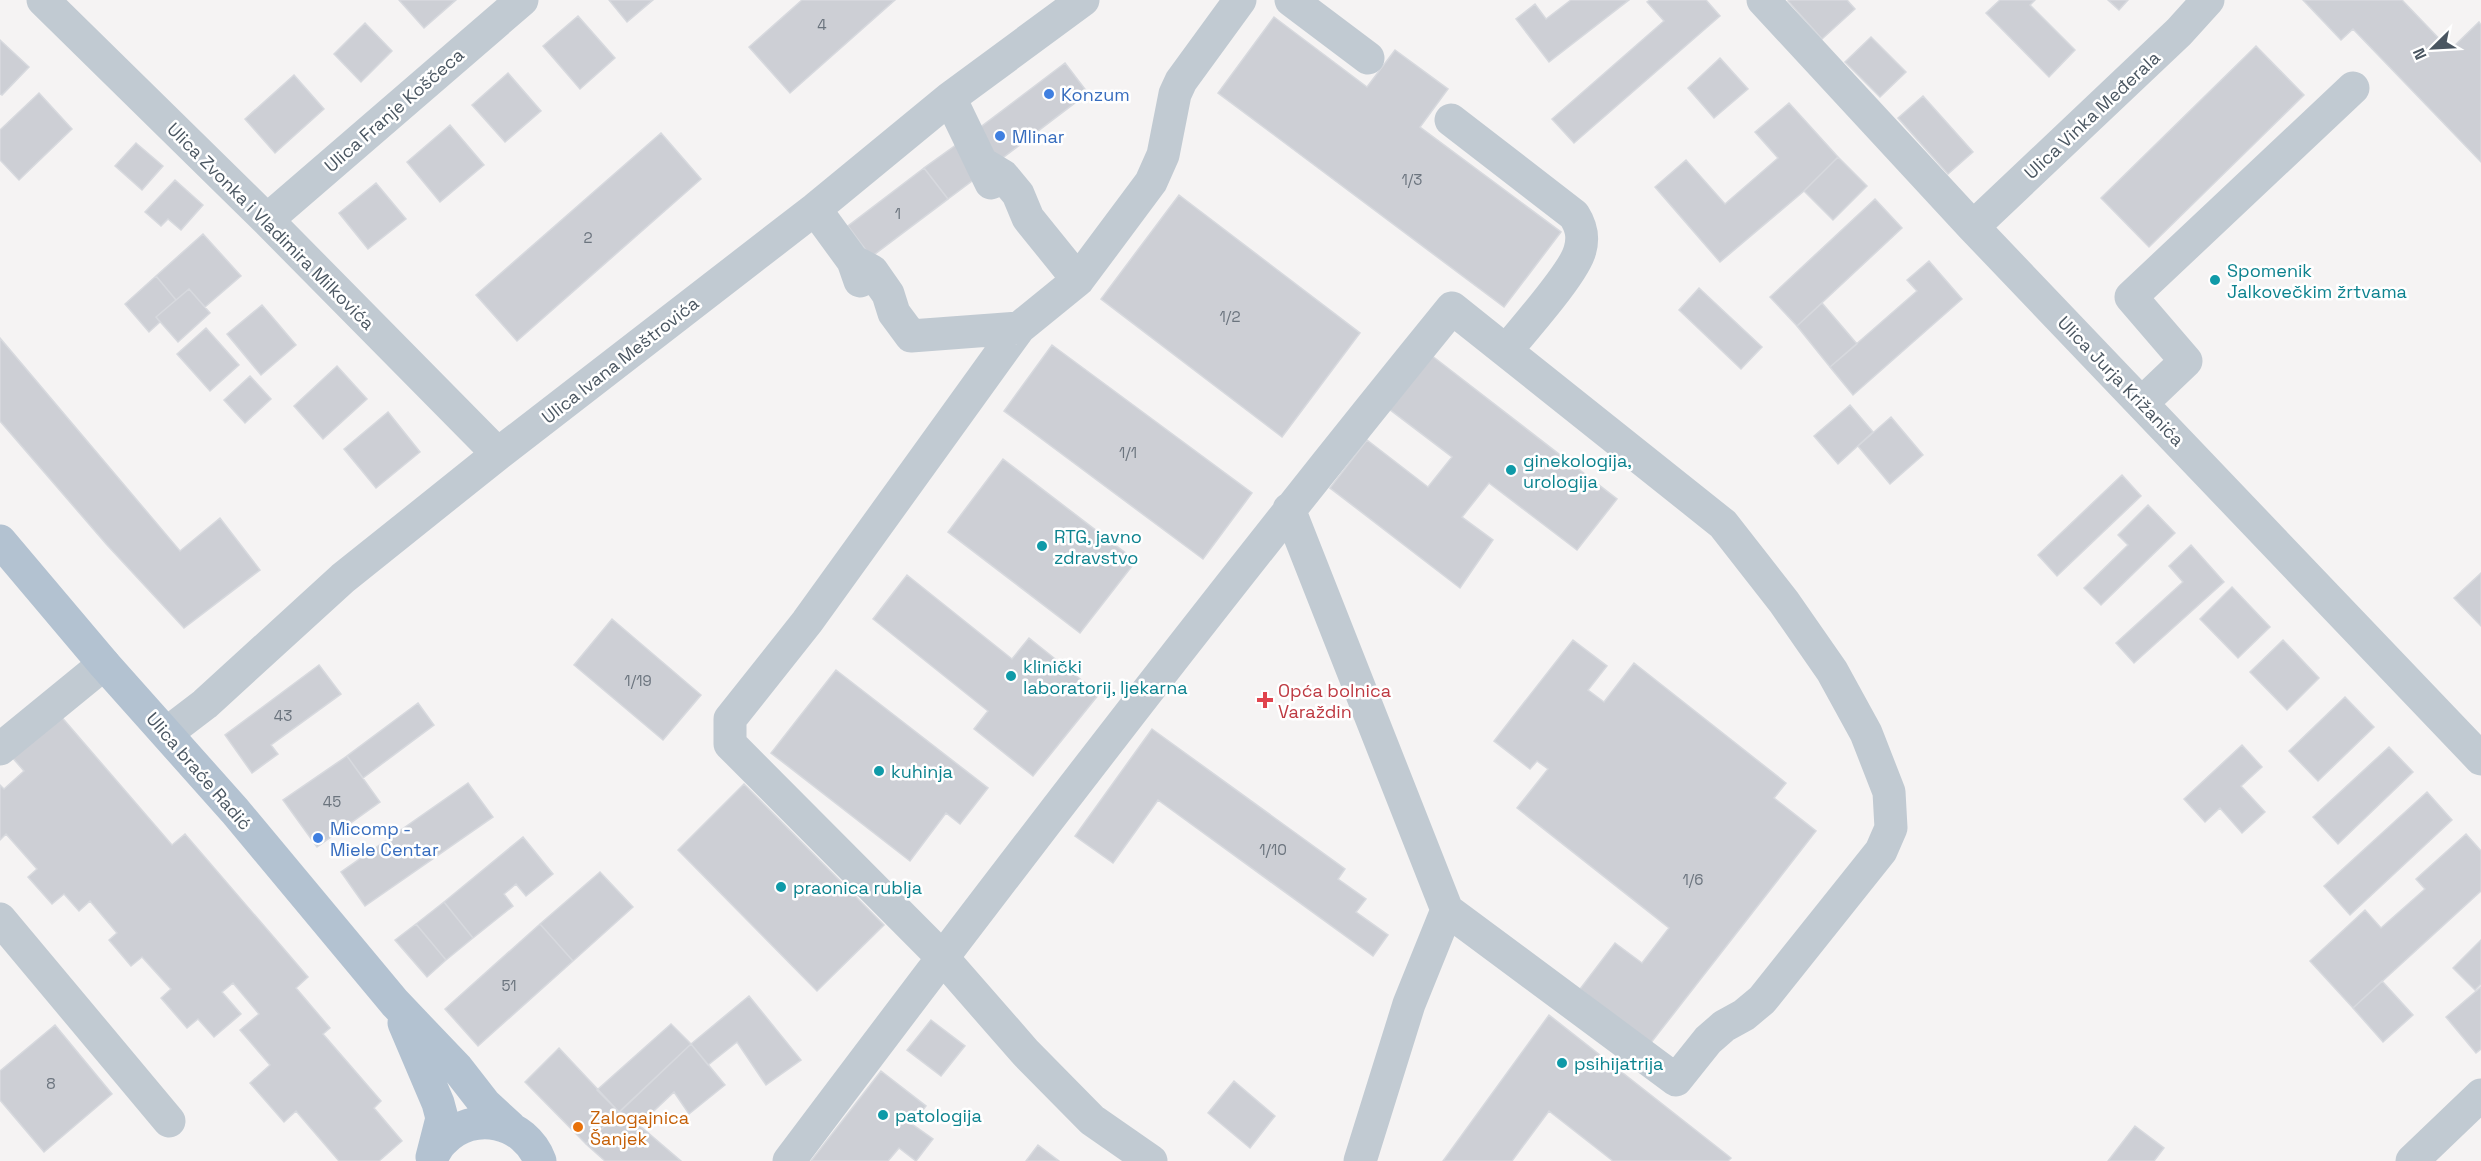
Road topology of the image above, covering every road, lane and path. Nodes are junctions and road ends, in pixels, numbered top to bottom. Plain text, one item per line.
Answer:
1 (43, 0) edge
2 (522, 0) edge
3 (1083, 0) edge
4 (1240, 0) edge
5 (1291, 0) edge
6 (1763, 0) edge
7 (2208, 0) edge
8 (1368, 58) dead end
9 (2353, 88) dead end
10 (950, 98) junction
11 (1451, 120) dead end
12 (815, 209) junction
13 (267, 220) junction
14 (1973, 226) junction
15 (1078, 280) junction
16 (1019, 328) junction
17 (1506, 351) junction
18 (2142, 403) junction
19 (498, 454) junction
20 (1289, 509) junction
21 (0, 541) edge
22 (104, 664) junction
23 (167, 733) junction
24 (0, 748) edge
25 (2481, 759) edge
26 (1447, 910) junction
27 (2, 926) edge
28 (942, 957) junction
29 (395, 1003) junction
30 (2481, 1095) edge
31 (169, 1121) dead end
32 (510, 1127) junction
33 (431, 1159) edge
34 (540, 1161) edge
35 (789, 1161) edge
36 (1151, 1161) edge
37 (1360, 1161) edge
38 (2412, 1161) edge

1 - 13 street, Ulica Zvonka i Vladimira Milkovića
2 - 13 street, Ulica Franje Koščeca
3 - 10 street, Ulica Ivana Meštrovića
4 - 15 street
5 - 8 street
6 - 14 street, Ulica Jurja Križanića
7 - 14 street, Ulica Vinka Međerala
9 - 18 street
10 - 12 street, Ulica Ivana Meštrovića
10 - 15 street
11 - 17 street
12 - 16 street
12 - 19 street, Ulica Ivana Meštrovića
13 - 19 street, Ulica Zvonka i Vladimira Milkovića
14 - 18 street, Ulica Jurja Križanića
15 - 16 street
16 - 28 street
17 - 20 street
17 - 26 street
18 - 25 street, Ulica Jurja Križanića
19 - 23 street, Ulica Ivana Meštrovića
20 - 26 street
20 - 28 street
21 - 22 main road, Ulica braće Radić
22 - 23 main road, Ulica braće Radić
22 - 24 street
23 - 29 main road, Ulica braće Radić
26 - 37 street
27 - 31 street
28 - 35 street
28 - 36 street
29 - 32 main road, Ulica braće Radić
29 - 33 main road, Ulica braće Radić
30 - 38 street
32 - 33 main road
32 - 34 main road, Ulica braće Radić

